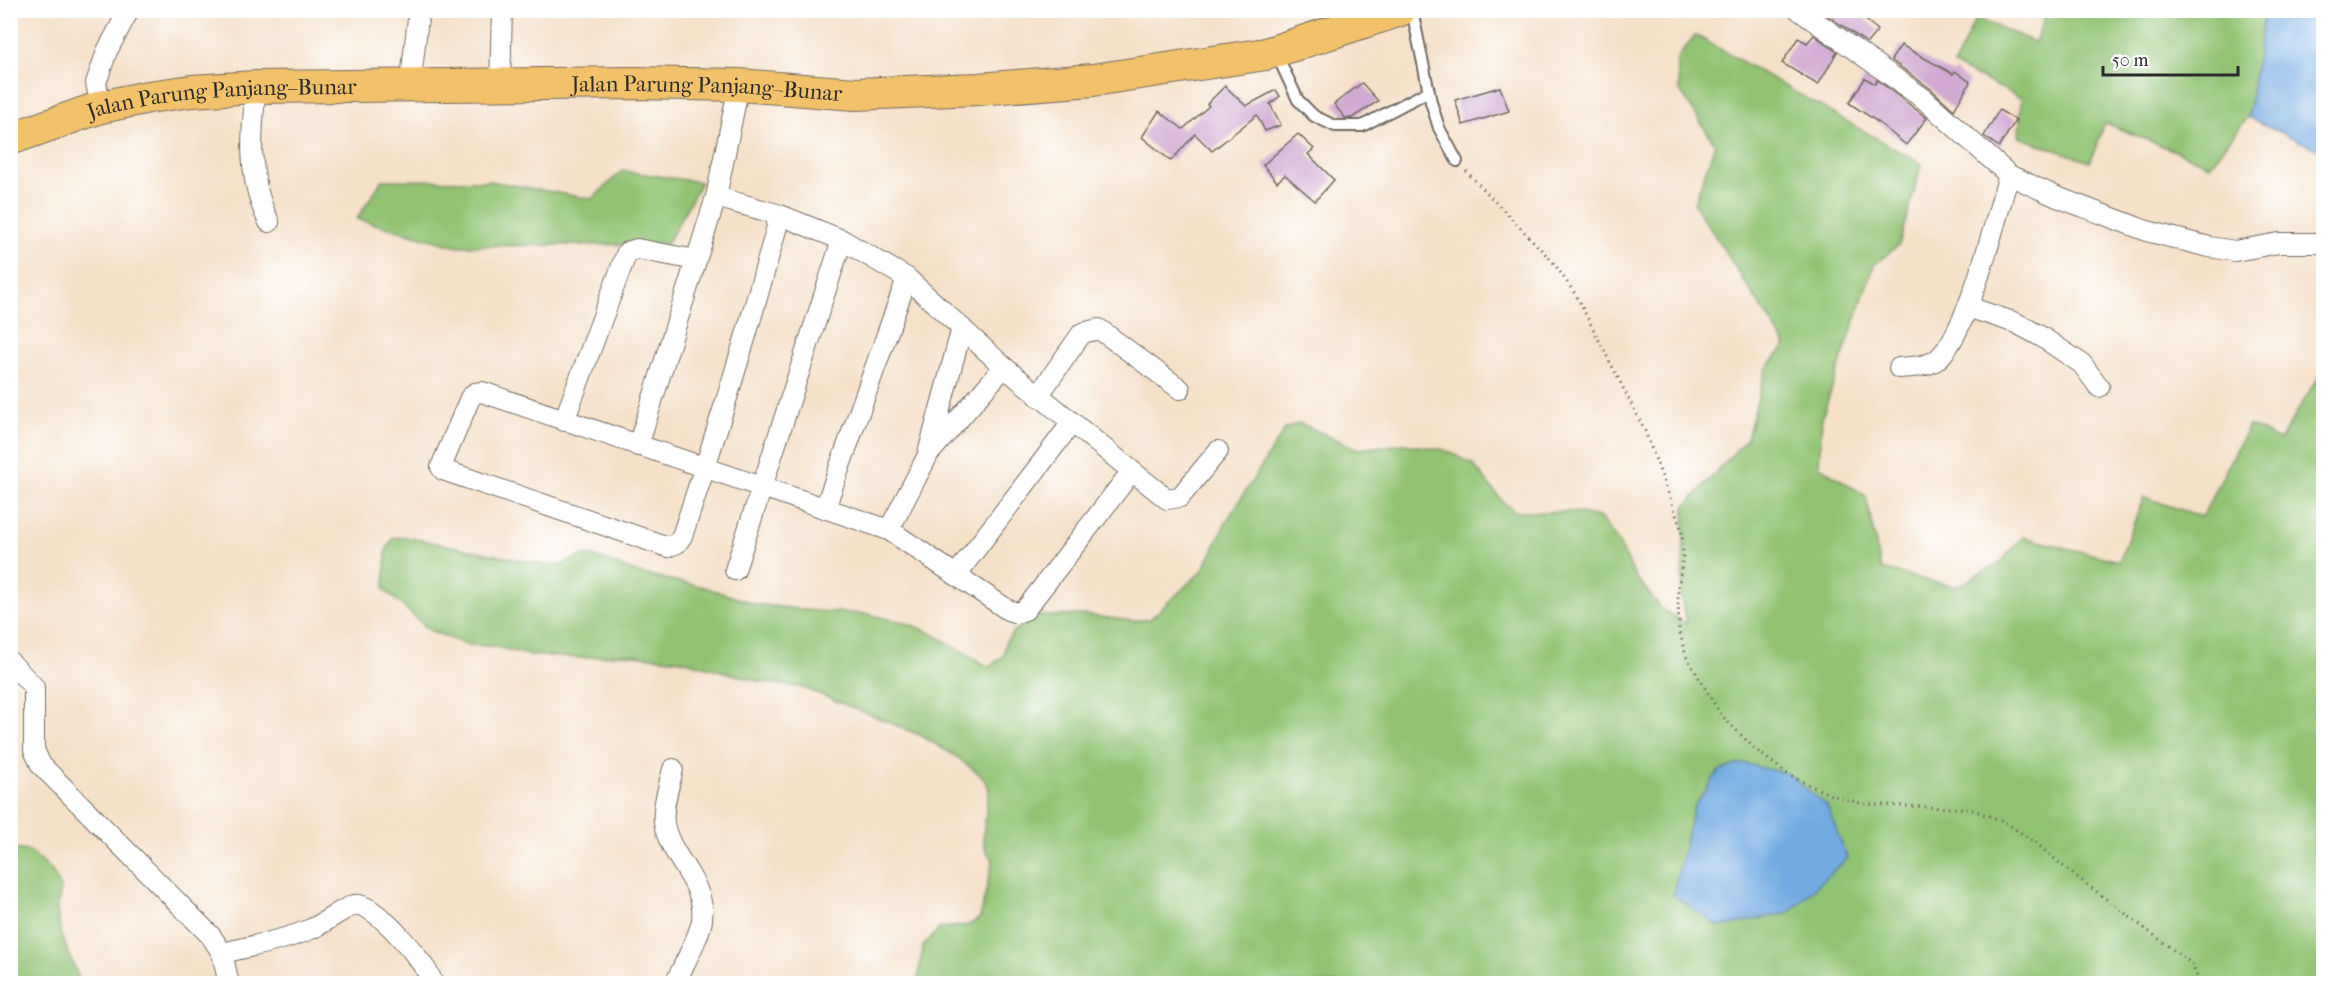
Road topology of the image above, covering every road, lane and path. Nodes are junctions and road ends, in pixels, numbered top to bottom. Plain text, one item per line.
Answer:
1 (129, 10) edge
2 (419, 10) edge
3 (502, 10) edge
4 (1400, 10) edge
5 (1412, 10) edge
6 (1799, 10) edge
7 (1275, 52) junction
8 (739, 85) junction
9 (500, 86) junction
10 (256, 87) junction
11 (410, 87) junction
12 (1429, 91) junction
13 (101, 107) junction
14 (10, 139) edge
15 (1457, 161) joint
16 (2008, 175) junction
17 (716, 198) junction
18 (780, 215) junction
19 (269, 222) dead end
20 (842, 240) junction
21 (2324, 243) edge
22 (696, 260) junction
23 (907, 278) junction
24 (1968, 307) junction
25 (962, 328) junction
26 (1004, 367) junction
27 (1899, 368) dead end
28 (2098, 387) dead end
29 (1180, 388) dead end
30 (1038, 396) junction
31 (564, 421) junction
32 (1071, 424) junction
33 (638, 446) junction
34 (1218, 451) dead end
35 (927, 457) junction
36 (705, 468) junction
37 (1132, 471) junction
38 (763, 488) junction
39 (825, 508) junction
40 (889, 530) junction
41 (735, 570) dead end
42 (956, 575) junction
43 (10, 662) edge
44 (673, 769) dead end
45 (222, 953) junction
46 (229, 984) edge
47 (433, 984) edge
48 (675, 984) edge
49 (2200, 984) edge

1 - 13 street
2 - 11 street
3 - 9 street
4 - 7 main road, Jalan Parung Panjang–Bunar
5 - 12 lane
6 - 16 street
7 - 8 main road, Jalan Parung Panjang–Bunar
7 - 12 lane
8 - 9 main road, Jalan Parung Panjang–Bunar
8 - 17 street
9 - 11 main road, Jalan Parung Panjang–Bunar
10 - 11 main road, Jalan Parung Panjang–Bunar
10 - 13 main road, Jalan Parung Panjang–Bunar
10 - 19 street
12 - 15 lane
13 - 14 main road, Jalan Parung Panjang–Bunar
15 - 49 path
16 - 21 street
16 - 24 street
17 - 18 street
17 - 22 street
18 - 20 street
18 - 36 street
20 - 23 street
20 - 38 street
22 - 31 street
22 - 33 street
23 - 25 street
23 - 39 street
24 - 27 street
24 - 28 street
25 - 26 street
25 - 35 street
26 - 30 street
26 - 35 street
29 - 30 street
30 - 32 street
31 - 33 street
31 - 36 street
32 - 37 street
32 - 42 street
33 - 36 street
34 - 37 street
35 - 40 street
36 - 38 street
37 - 42 street
38 - 39 street
38 - 41 street
39 - 40 street
40 - 42 street
43 - 45 street
44 - 48 street
45 - 46 street
45 - 47 street

